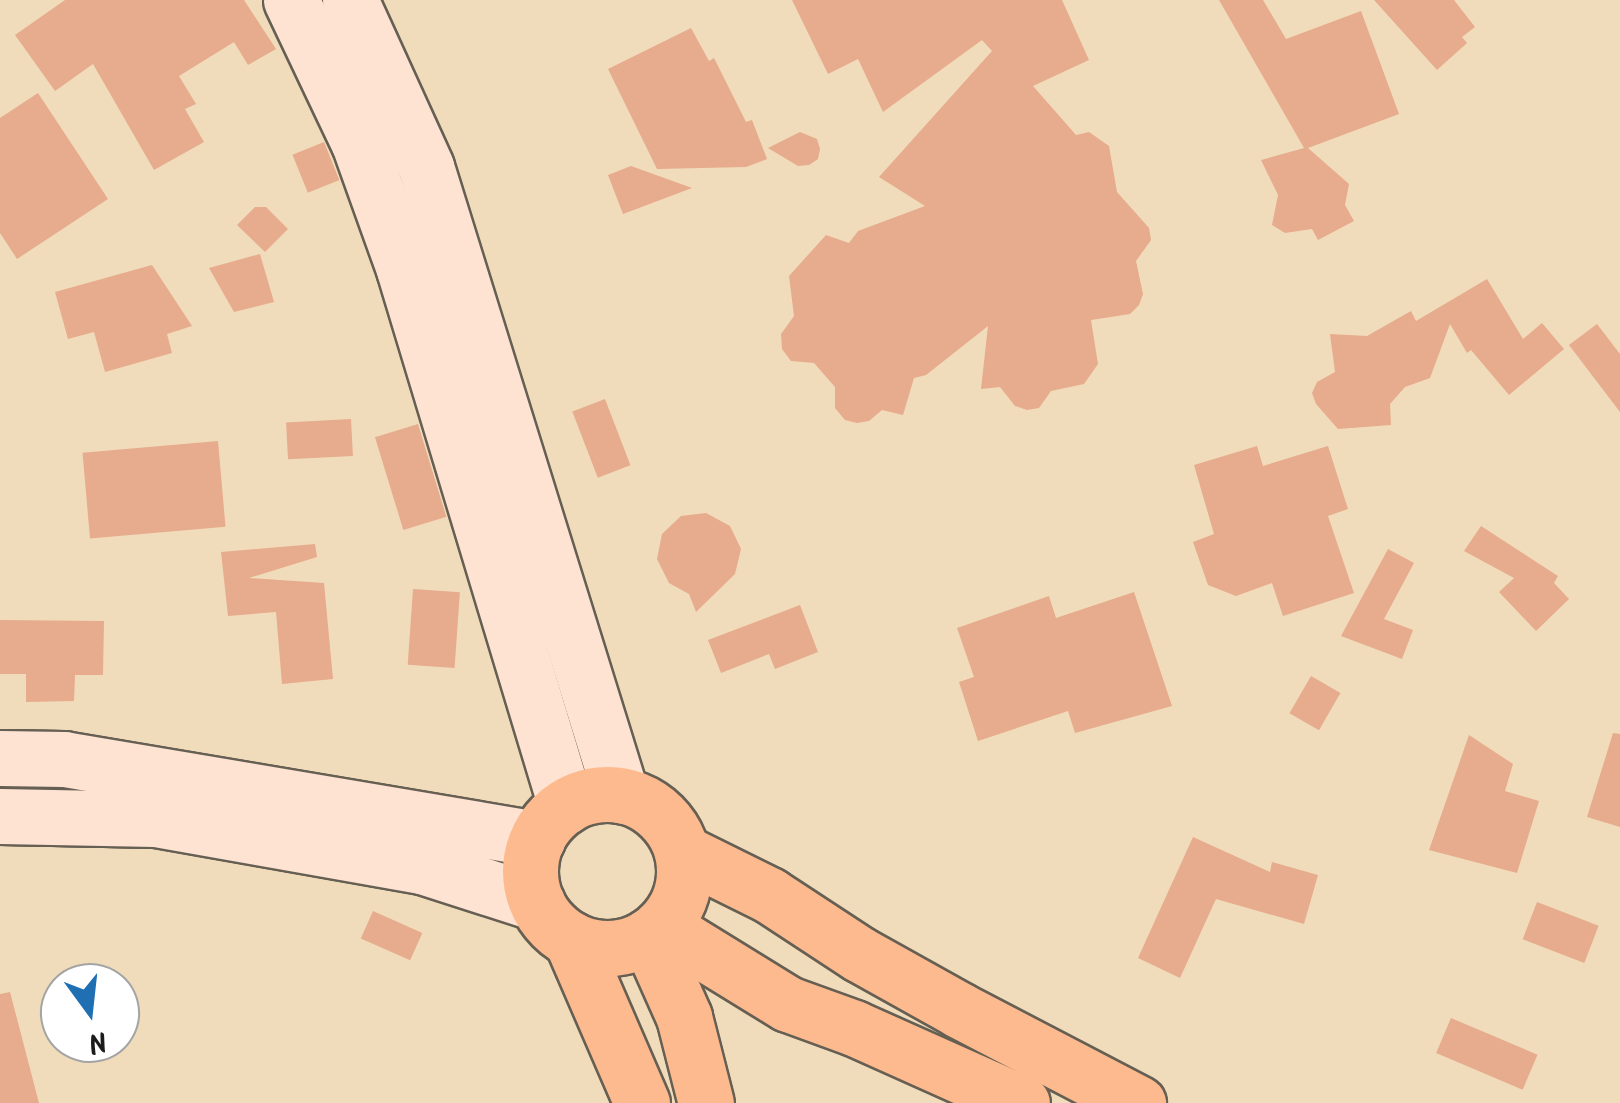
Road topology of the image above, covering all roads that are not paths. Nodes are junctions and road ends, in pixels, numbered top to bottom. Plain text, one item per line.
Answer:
1 (292, 0) edge
2 (350, 0) edge
3 (0, 758) edge
4 (620, 795) junction
5 (0, 816) edge
6 (552, 822) junction
7 (682, 852) junction
8 (554, 921) junction
9 (654, 931) junction
10 (788, 1004) junction
11 (703, 1089) edge
12 (642, 1103) edge
13 (1022, 1103) edge
14 (1138, 1103) edge

1 - 6 main road
2 - 4 main road
3 - 6 main road
4 - 6 main road
4 - 7 main road
5 - 8 main road
6 - 8 main road
7 - 9 main road
7 - 14 main road
8 - 9 main road
8 - 12 main road
9 - 10 main road
9 - 11 main road
10 - 11 main road
10 - 13 main road

